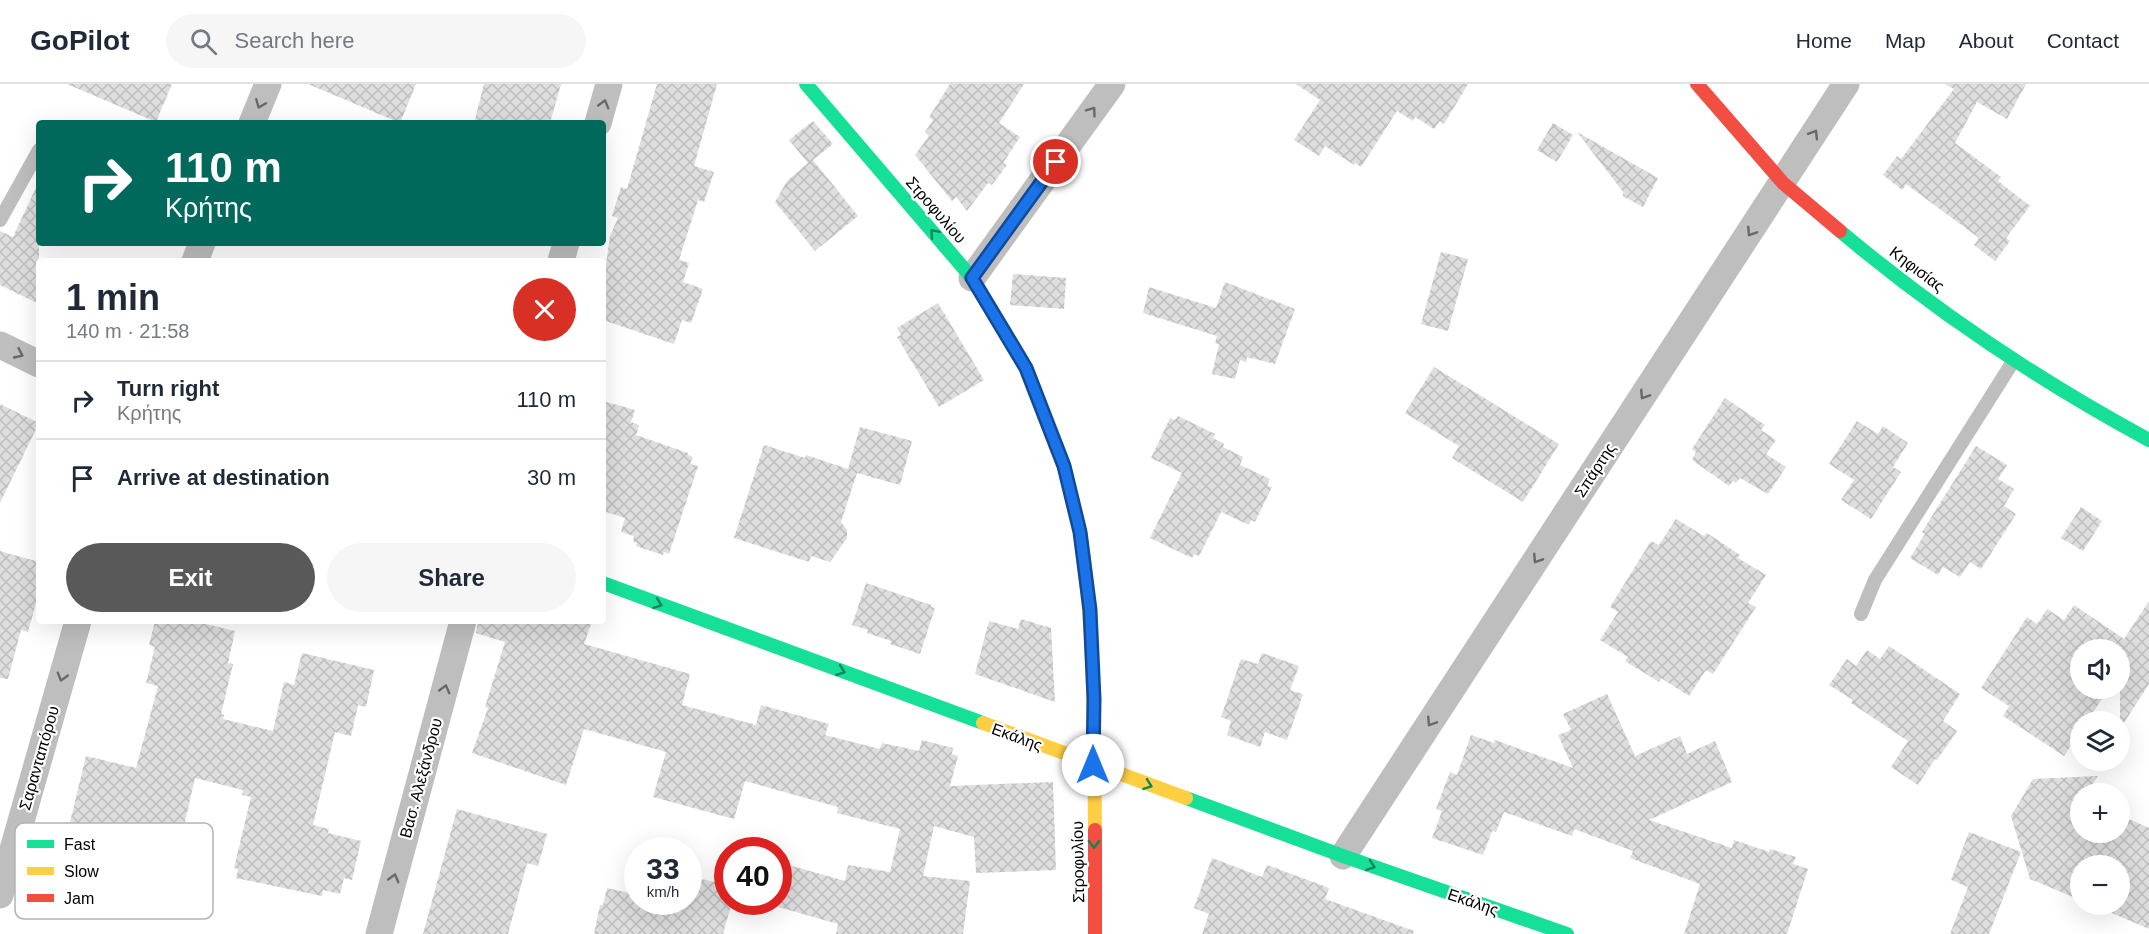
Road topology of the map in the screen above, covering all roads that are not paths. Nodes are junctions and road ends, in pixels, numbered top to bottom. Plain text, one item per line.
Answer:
1 (268, 84) edge
2 (609, 84) edge
3 (806, 84) edge
4 (1112, 84) edge
5 (1697, 84) edge
6 (1846, 84) edge
7 (253, 120) edge
8 (599, 120) edge
9 (36, 155) edge
10 (1783, 183) junction
11 (0, 220) edge
12 (972, 278) junction
13 (0, 345) edge
14 (2014, 360) junction
15 (36, 362) edge
16 (2149, 440) edge
17 (606, 584) edge
18 (1861, 614) dead end
19 (77, 624) edge
20 (462, 624) edge
21 (1093, 765) junction
22 (16, 823) edge
23 (15, 826) edge
24 (1343, 856) junction
25 (5, 858) edge
26 (0, 895) edge
27 (379, 934) edge
28 (1095, 934) edge
29 (1567, 934) edge

1 -> 7 street
8 -> 2 street
12 -> 3 street, Στροφυλίου
12 -> 4 street
5 - 10 street, Κηφισίας
10 -> 6 street, Σπάρτης
9 - 11 lane
10 - 14 street, Κηφισίας
10 -> 24 street, Σπάρτης
12 - 21 street, Στροφυλίου
13 -> 15 street
14 - 16 street, Κηφισίας
14 - 18 lane
17 -> 21 street, Εκάλης
19 -> 22 street, Σαρανταπόρου
27 -> 20 street, Βασ. Αλεξάνδρου
21 -> 24 street, Εκάλης
21 -> 28 street, Στροφυλίου
23 -> 25 street, Σαρανταπόρου
24 -> 29 street, Εκάλης
25 - 26 street, Σαρανταπόρου

